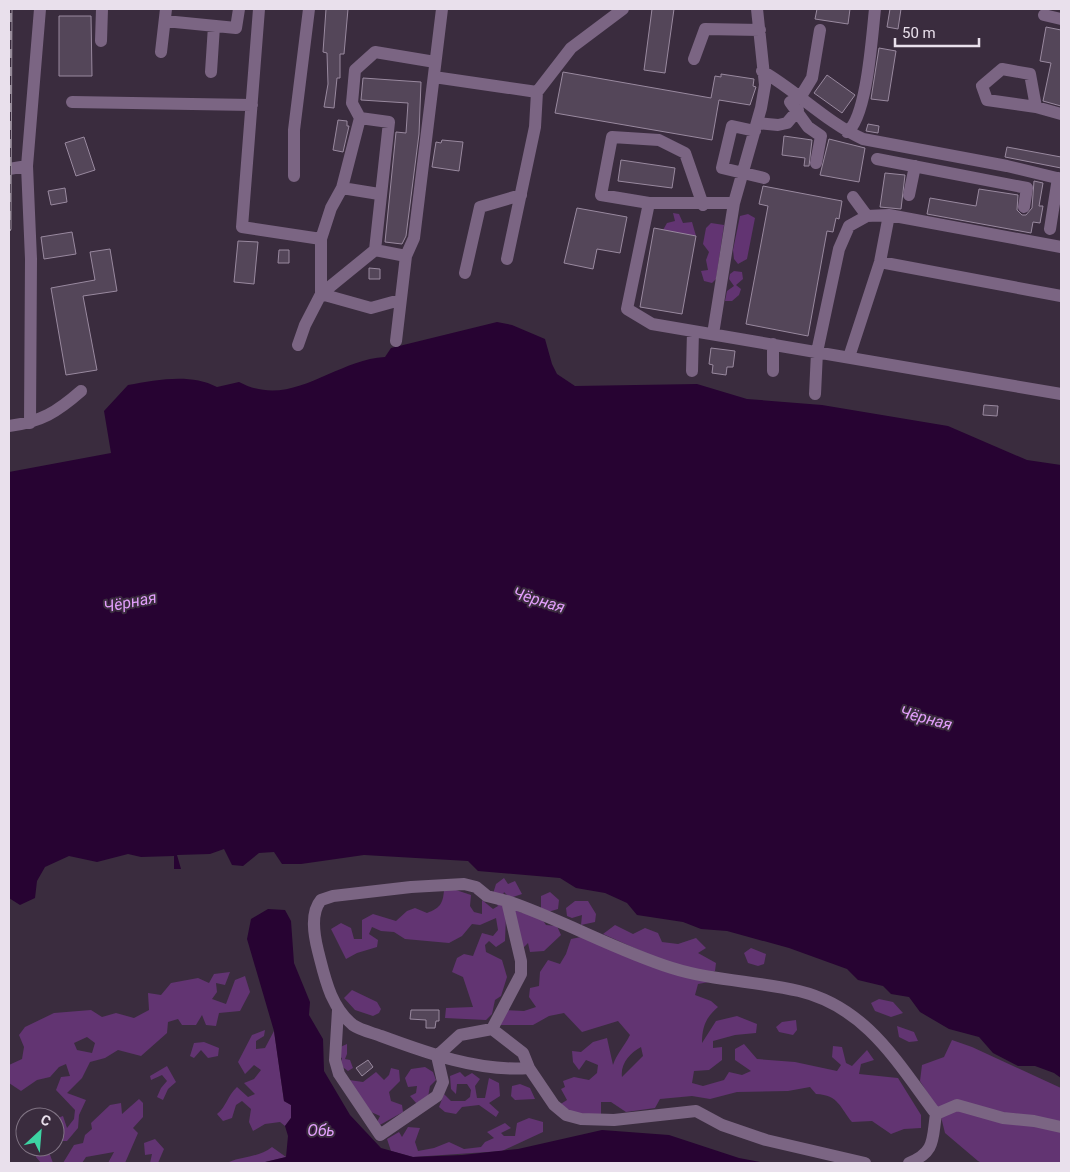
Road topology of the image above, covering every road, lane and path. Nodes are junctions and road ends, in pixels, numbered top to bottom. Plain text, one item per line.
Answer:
1 (40, 9) edge
2 (102, 9) edge
3 (239, 9) edge
4 (259, 9) edge
5 (309, 9) edge
6 (442, 9) edge
7 (623, 9) edge
8 (757, 9) edge
9 (875, 9) edge
10 (166, 15) edge
11 (1044, 15) dead end
12 (1061, 19) edge
13 (214, 26) junction
14 (760, 30) junction
15 (820, 30) dead end
16 (101, 41) dead end
17 (161, 52) dead end
18 (694, 59) dead end
19 (436, 62) junction
20 (762, 71) junction
21 (211, 72) dead end
22 (434, 77) junction
23 (537, 92) junction
24 (72, 102) dead end
25 (796, 103) junction
26 (252, 105) junction
27 (1036, 107) dead end
28 (1061, 114) edge
29 (360, 118) junction
30 (756, 127) junction
31 (847, 132) junction
32 (877, 159) dead end
33 (816, 163) dead end
34 (27, 166) junction
35 (916, 166) junction
36 (1007, 166) junction
37 (9, 169) edge
38 (743, 172) junction
39 (294, 176) dead end
40 (764, 178) dead end
41 (1060, 178) edge
42 (1005, 184) junction
43 (342, 188) junction
44 (379, 194) junction
45 (909, 194) dead end
46 (521, 195) junction
47 (853, 197) dead end
48 (734, 203) junction
49 (648, 204) junction
50 (703, 205) junction
51 (1024, 207) dead end
52 (889, 215) junction
53 (867, 216) junction
54 (1050, 228) dead end
55 (321, 239) junction
56 (1061, 247) edge
57 (375, 250) junction
58 (406, 256) junction
59 (507, 259) dead end
60 (880, 262) junction
61 (465, 273) dead end
62 (321, 294) junction
63 (1061, 296) edge
64 (400, 300) junction
65 (693, 331) junction
66 (713, 334) junction
67 (396, 341) dead end
68 (773, 344) junction
69 (298, 345) dead end
70 (817, 352) junction
71 (849, 357) junction
72 (692, 371) dead end
73 (772, 371) dead end
74 (81, 391) dead end
75 (815, 394) dead end
76 (1061, 394) edge
77 (30, 423) junction
78 (9, 426) edge
79 (507, 900) junction
80 (338, 1010) junction
81 (492, 1029) junction
82 (437, 1056) junction
83 (529, 1068) junction
84 (936, 1114) junction
85 (1061, 1127) edge
86 (865, 1163) edge
87 (909, 1163) edge

1 - 34 lane
2 - 16 lane
3 - 13 lane
4 - 26 lane
5 - 39 lane
6 - 19 lane
7 - 23 lane
8 - 14 lane
9 - 31 lane
10 - 13 lane
10 - 17 lane
11 - 12 lane
13 - 21 lane
14 - 18 lane
14 - 20 lane
15 - 25 lane
19 - 22 lane
19 - 29 lane
20 - 25 lane
20 - 30 lane
22 - 23 lane
22 - 58 lane
23 - 46 lane
24 - 26 lane
25 - 30 lane
25 - 31 lane
25 - 33 lane
26 - 55 lane
27 - 28 lane
29 - 43 lane
29 - 44 lane
30 - 38 lane
30 - 38 lane
31 - 36 lane
32 - 35 lane
34 - 37 lane
34 - 77 lane
35 - 42 lane
35 - 45 lane
36 - 41 lane
36 - 42 lane
38 - 40 lane
38 - 48 lane
41 - 54 lane
42 - 51 lane
43 - 44 lane
43 - 55 lane
44 - 57 lane
46 - 59 lane
46 - 61 lane
47 - 53 lane
48 - 50 lane
48 - 66 lane
49 - 50 lane
49 - 50 lane
49 - 65 lane
52 - 53 lane
52 - 56 lane
52 - 60 lane
53 - 70 lane
55 - 62 lane
57 - 58 lane
57 - 62 lane
58 - 64 lane
60 - 63 lane
60 - 71 lane
62 - 64 lane
62 - 69 lane
64 - 67 lane
65 - 66 lane
65 - 72 lane
66 - 68 lane
68 - 70 lane
68 - 73 lane
70 - 71 lane
70 - 75 lane
71 - 76 lane
74 - 77 lane
77 - 78 lane
79 - 80 lane
79 - 81 lane
79 - 84 lane
80 - 82 lane
80 - 82 lane
81 - 82 lane
81 - 83 lane
82 - 83 lane
83 - 86 lane
84 - 85 lane
84 - 87 lane

